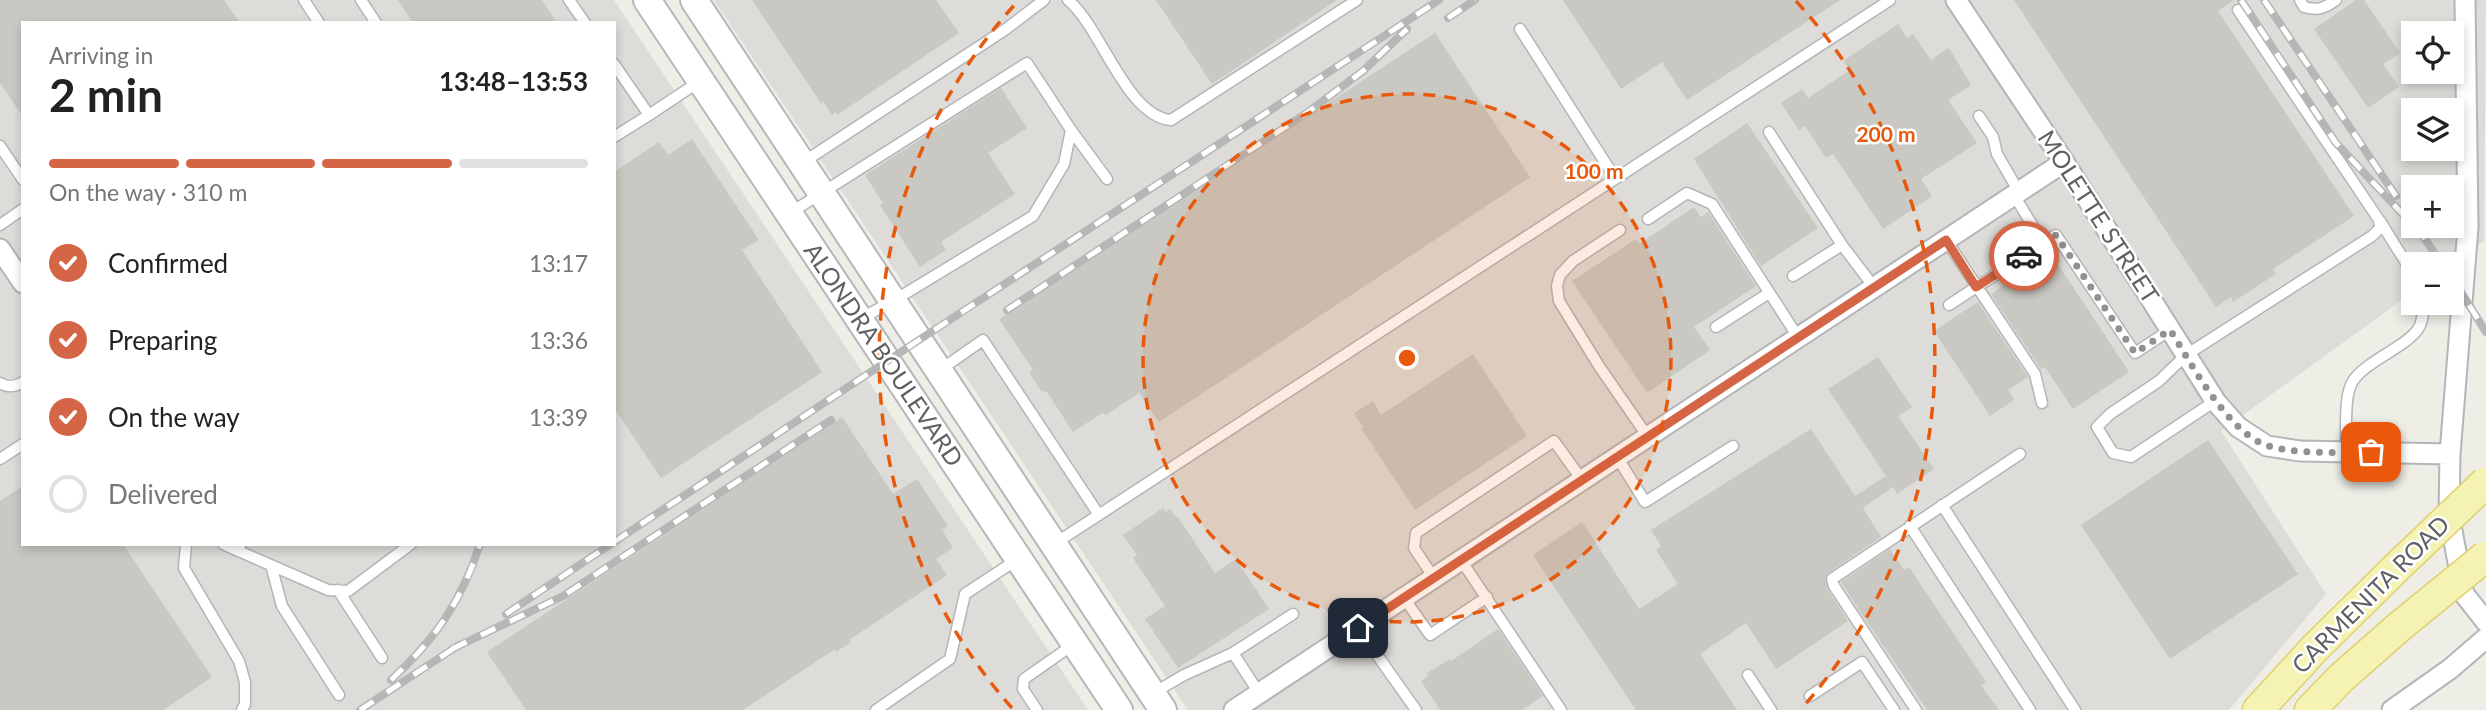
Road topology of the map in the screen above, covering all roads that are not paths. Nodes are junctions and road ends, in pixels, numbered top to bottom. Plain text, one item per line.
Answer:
1 (304, 0) edge
2 (361, 0) edge
3 (569, 0) edge
4 (647, 0) edge
5 (694, 0) edge
6 (1068, 0) edge
7 (1357, 0) edge
8 (1890, 0) edge
9 (1956, 0) edge
10 (2300, 0) edge
11 (2336, 0) edge
12 (2465, 0) edge
13 (1042, 2) edge
14 (2238, 10) dead end
15 (318, 21) edge
16 (375, 21) edge
17 (584, 21) edge
18 (1520, 29) dead end
19 (616, 67) edge
20 (701, 80) junction
21 (649, 115) junction
22 (1979, 116) dead end
23 (1071, 130) junction
24 (1769, 132) dead end
25 (616, 136) edge
26 (0, 146) edge
27 (2064, 162) junction
28 (802, 163) junction
29 (21, 177) edge
30 (1107, 178) dead end
31 (1615, 178) junction
32 (769, 183) junction
33 (821, 192) junction
34 (2017, 193) junction
35 (21, 210) edge
36 (789, 213) junction
37 (1648, 219) dead end
38 (2379, 220) junction
39 (0, 225) edge
40 (1620, 230) dead end
41 (1946, 240) junction
42 (2043, 243) junction
43 (1842, 245) junction
44 (0, 249) edge
45 (2401, 255) edge
46 (1793, 276) dead end
47 (21, 279) edge
48 (1874, 287) junction
49 (1976, 287) junction
50 (1769, 292) junction
51 (893, 301) junction
52 (1949, 305) dead end
53 (2423, 315) edge
54 (859, 319) junction
55 (1716, 327) dead end
56 (2170, 330) junction
57 (1798, 337) junction
58 (2186, 355) junction
59 (939, 370) junction
60 (0, 383) edge
61 (21, 383) edge
62 (2215, 401) junction
63 (2042, 402) dead end
64 (1648, 436) junction
65 (21, 445) edge
66 (1732, 446) dead end
67 (2346, 452) junction
68 (2020, 454) dead end
69 (2450, 454) junction
70 (1617, 457) junction
71 (0, 459) edge
72 (1582, 481) junction
73 (2486, 482) edge
74 (1942, 505) junction
75 (1099, 515) junction
76 (1910, 526) junction
77 (1054, 545) junction
78 (186, 546) edge
79 (408, 546) edge
80 (237, 547) edge
81 (2486, 556) edge
82 (1018, 558) junction
83 (1461, 560) junction
84 (271, 565) junction
85 (1434, 578) junction
86 (338, 590) junction
87 (1487, 597) junction
88 (1404, 598) junction
89 (1293, 614) dead end
90 (2486, 622) edge
91 (1358, 628) junction
92 (2486, 638) edge
93 (1075, 644) junction
94 (1233, 653) junction
95 (382, 658) dead end
96 (1748, 675) dead end
97 (1259, 693) junction
98 (339, 695) dead end
99 (1810, 696) dead end
100 (1158, 702) edge
101 (2400, 707) edge
102 (242, 710) edge
103 (876, 710) edge
104 (1037, 710) edge
105 (1119, 710) edge
106 (1234, 710) edge
107 (1416, 710) edge
108 (1561, 710) edge
109 (1771, 710) edge
110 (1894, 710) edge
111 (1916, 710) edge
112 (2030, 710) edge
113 (2075, 710) edge
114 (2258, 710) edge
115 (2310, 710) edge

1 - 15 lane
2 - 16 lane
3 - 17 lane
4 - 20 main road, ALONDRA BOULEVARD
5 - 28 main road, ALONDRA BOULEVARD
6 - 7 lane
8 - 31 lane
9 - 27 street, MOLETTE STREET
10 - 11 lane
12 - 69 street
13 - 28 lane
14 - 38 lane
18 - 31 lane
19 - 21 lane
20 - 21 lane
20 - 32 main road, ALONDRA BOULEVARD
21 - 25 lane
22 - 34 lane
23 - 30 lane
23 - 33 lane
23 - 51 lane
24 - 43 lane
26 - 29 lane
27 - 34 street
27 - 56 street, MOLETTE STREET
28 - 32 main road
28 - 33 main road, ALONDRA BOULEVARD
31 - 75 lane
32 - 36 main road, ALONDRA BOULEVARD
33 - 36 lane
33 - 51 main road, ALONDRA BOULEVARD
34 - 41 street
34 - 42 lane
35 - 39 lane
36 - 54 main road, ALONDRA BOULEVARD
37 - 50 lane
38 - 45 lane
38 - 58 lane
40 - 64 lane
41 - 48 street
41 - 49 lane
42 - 49 lane
42 - 56 lane
43 - 46 lane
43 - 48 lane
44 - 47 street
48 - 57 street
49 - 52 lane
49 - 63 lane
50 - 55 lane
50 - 57 lane
51 - 54 lane
51 - 59 main road, ALONDRA BOULEVARD
53 - 67 lane
54 - 82 main road, ALONDRA BOULEVARD
56 - 58 street, MOLETTE STREET
57 - 64 street
58 - 62 street, MOLETTE STREET
58 - 62 lane
59 - 75 lane
59 - 77 main road, ALONDRA BOULEVARD
60 - 61 lane
62 - 67 street, MOLETTE STREET
64 - 70 street
65 - 71 lane
66 - 70 lane
67 - 69 street, MOLETTE STREET
68 - 74 lane
69 - 90 street
70 - 72 street
72 - 83 street
72 - 85 lane
73 - 114 main road, CARMENITA ROAD, bridge
74 - 76 lane
74 - 113 lane
75 - 77 lane
76 - 111 lane
76 - 112 lane
77 - 100 main road, ALONDRA BOULEVARD
78 - 102 lane
79 - 86 lane
80 - 84 lane
81 - 115 main road, CARMENITA ROAD, bridge
82 - 93 main road, ALONDRA BOULEVARD
82 - 103 lane
83 - 85 street
83 - 87 lane
84 - 86 lane
84 - 98 lane
85 - 88 street
86 - 95 lane
87 - 88 lane
87 - 108 lane
88 - 91 street
89 - 94 lane
91 - 97 street
91 - 107 lane
92 - 101 street
93 - 104 lane
93 - 105 main road, ALONDRA BOULEVARD
94 - 97 lane
94 - 100 lane
96 - 109 lane
97 - 106 street
99 - 110 lane

